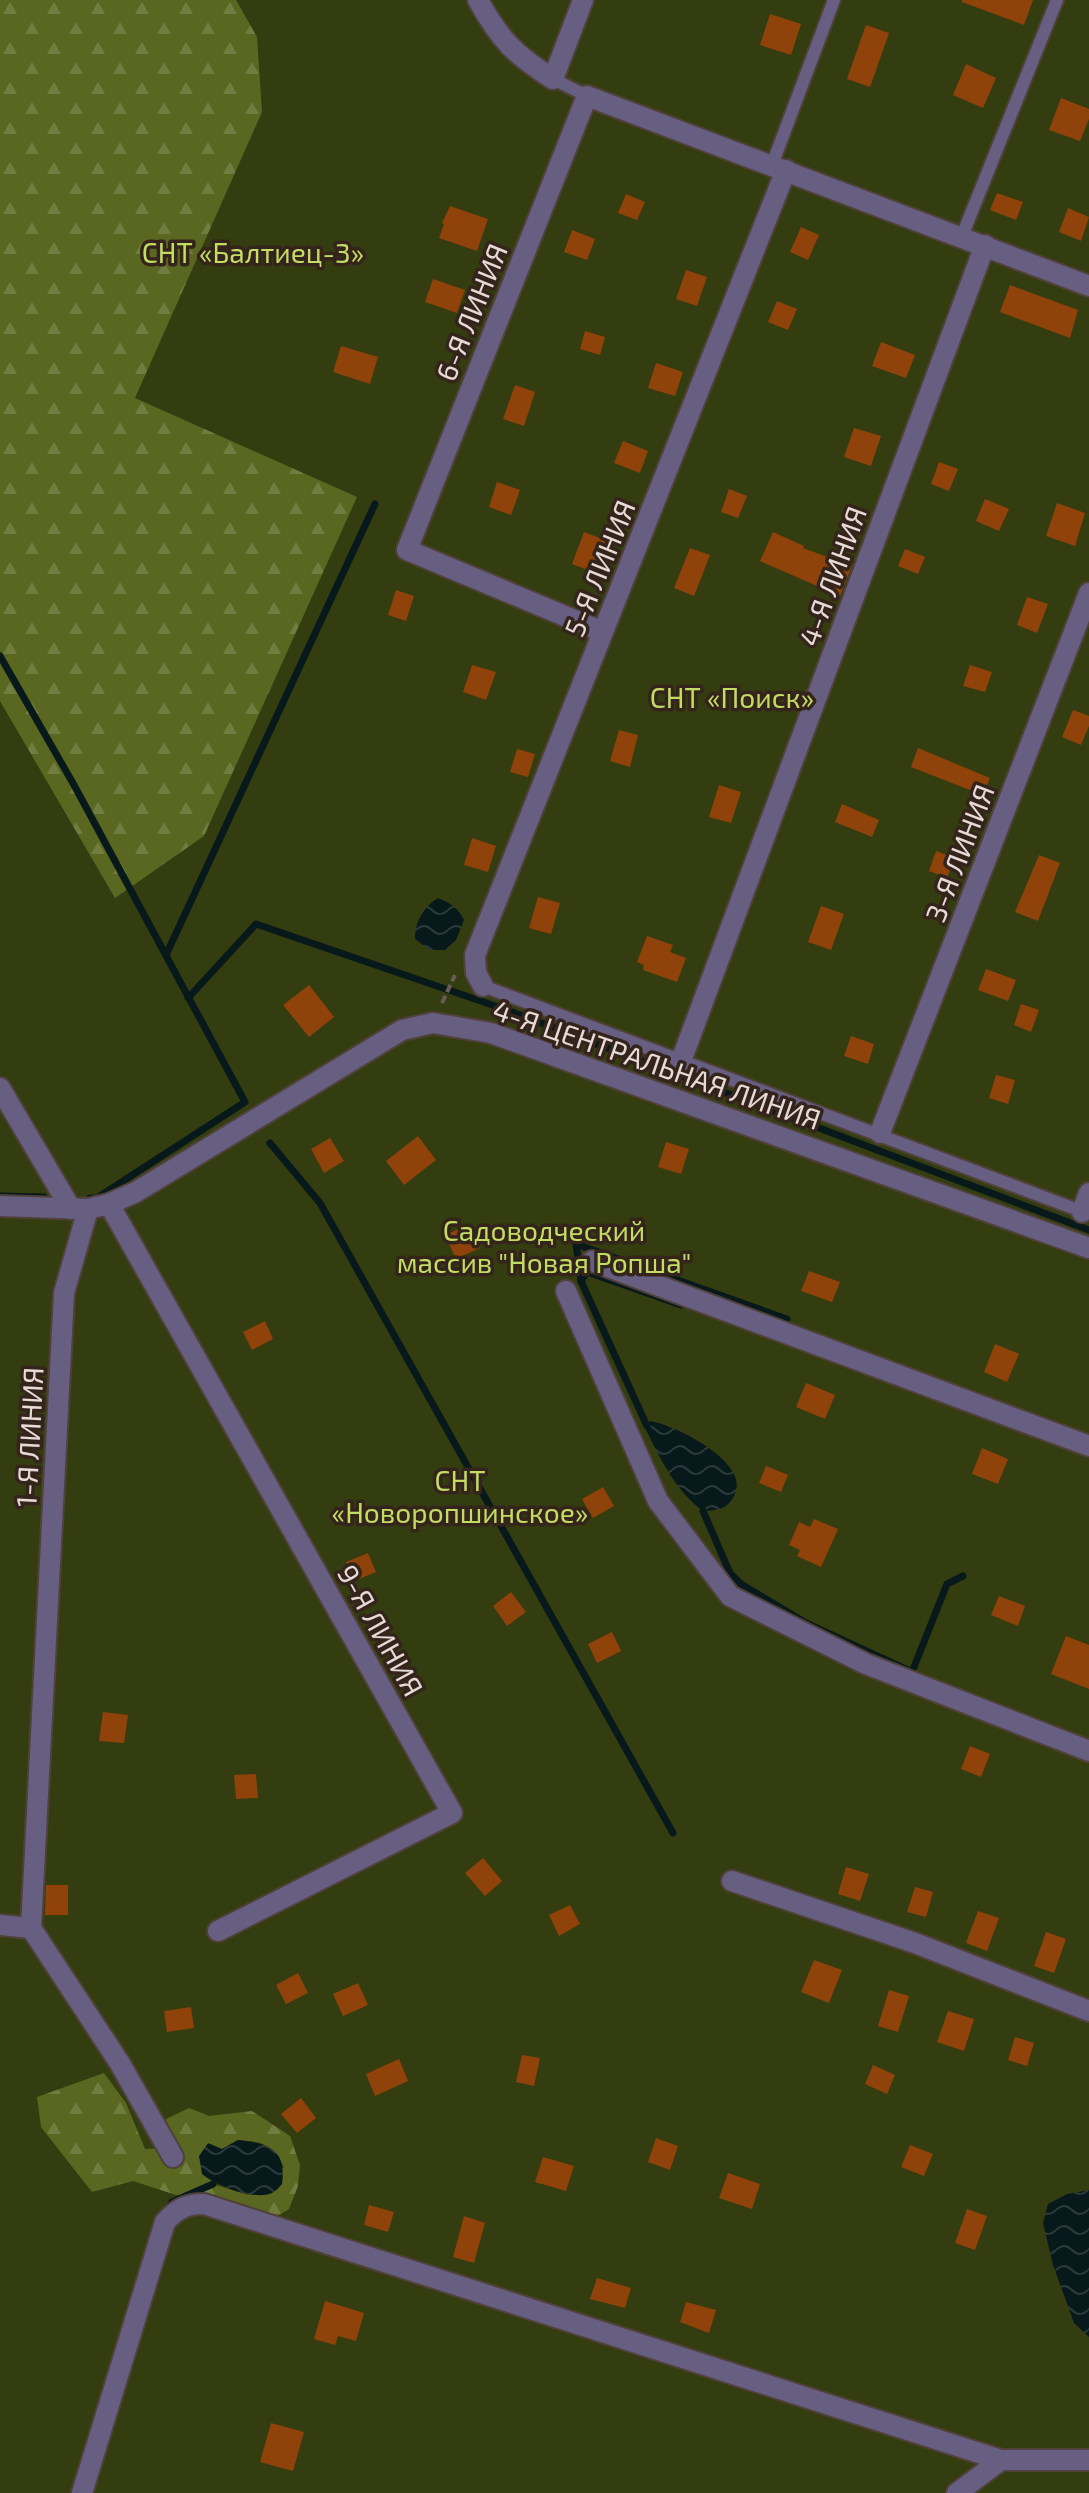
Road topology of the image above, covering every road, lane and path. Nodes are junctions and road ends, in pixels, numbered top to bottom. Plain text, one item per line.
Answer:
1 (478, 0) edge
2 (583, 0) edge
3 (834, 0) edge
4 (1057, 0) edge
5 (553, 79) junction
6 (587, 96) junction
7 (779, 168) junction
8 (962, 236) junction
9 (985, 245) junction
10 (1089, 286) edge
11 (1089, 593) edge
12 (603, 632) junction
13 (451, 982) dead end
14 (483, 986) joint
15 (445, 999) dead end
16 (681, 1061) junction
17 (0, 1088) edge
18 (880, 1133) junction
19 (0, 1206) edge
20 (1087, 1206) edge
21 (90, 1207) junction
22 (1089, 1248) edge
23 (592, 1261) dead end
24 (566, 1291) dead end
25 (1089, 1446) edge
26 (1089, 1751) edge
27 (732, 1881) dead end
28 (0, 1925) edge
29 (31, 1928) junction
30 (218, 1931) dead end
31 (1089, 2011) edge
32 (173, 2157) dead end
33 (1001, 2460) junction
34 (1089, 2460) edge
35 (82, 2493) edge
36 (957, 2493) edge

1 - 5 street
2 - 5 street
3 - 7 lane
4 - 8 lane
5 - 6 lane
6 - 7 street
6 - 12 street, 6-Я ЛИНИЯ
7 - 8 street
7 - 12 street, 5-Я ЛИНИЯ
8 - 9 street
9 - 10 street
9 - 16 street, 4-Я ЛИНИЯ
11 - 18 street, 3-Я ЛИНИЯ
12 - 14 street, 5-Я ЛИНИЯ
13 - 15 path
14 - 16 lane
16 - 18 lane
17 - 21 street
18 - 20 lane
19 - 21 street, 4-Я ЦЕНТРАЛЬНАЯ ЛИНИЯ
21 - 22 street, 4-Я ЦЕНТРАЛЬНАЯ ЛИНИЯ
21 - 29 street, 1-Я ЛИНИЯ
21 - 30 street, 9-Я ЛИНИЯ
23 - 25 street
24 - 26 street
27 - 31 street
28 - 29 street
29 - 32 street
33 - 34 street
33 - 35 street
33 - 36 street

